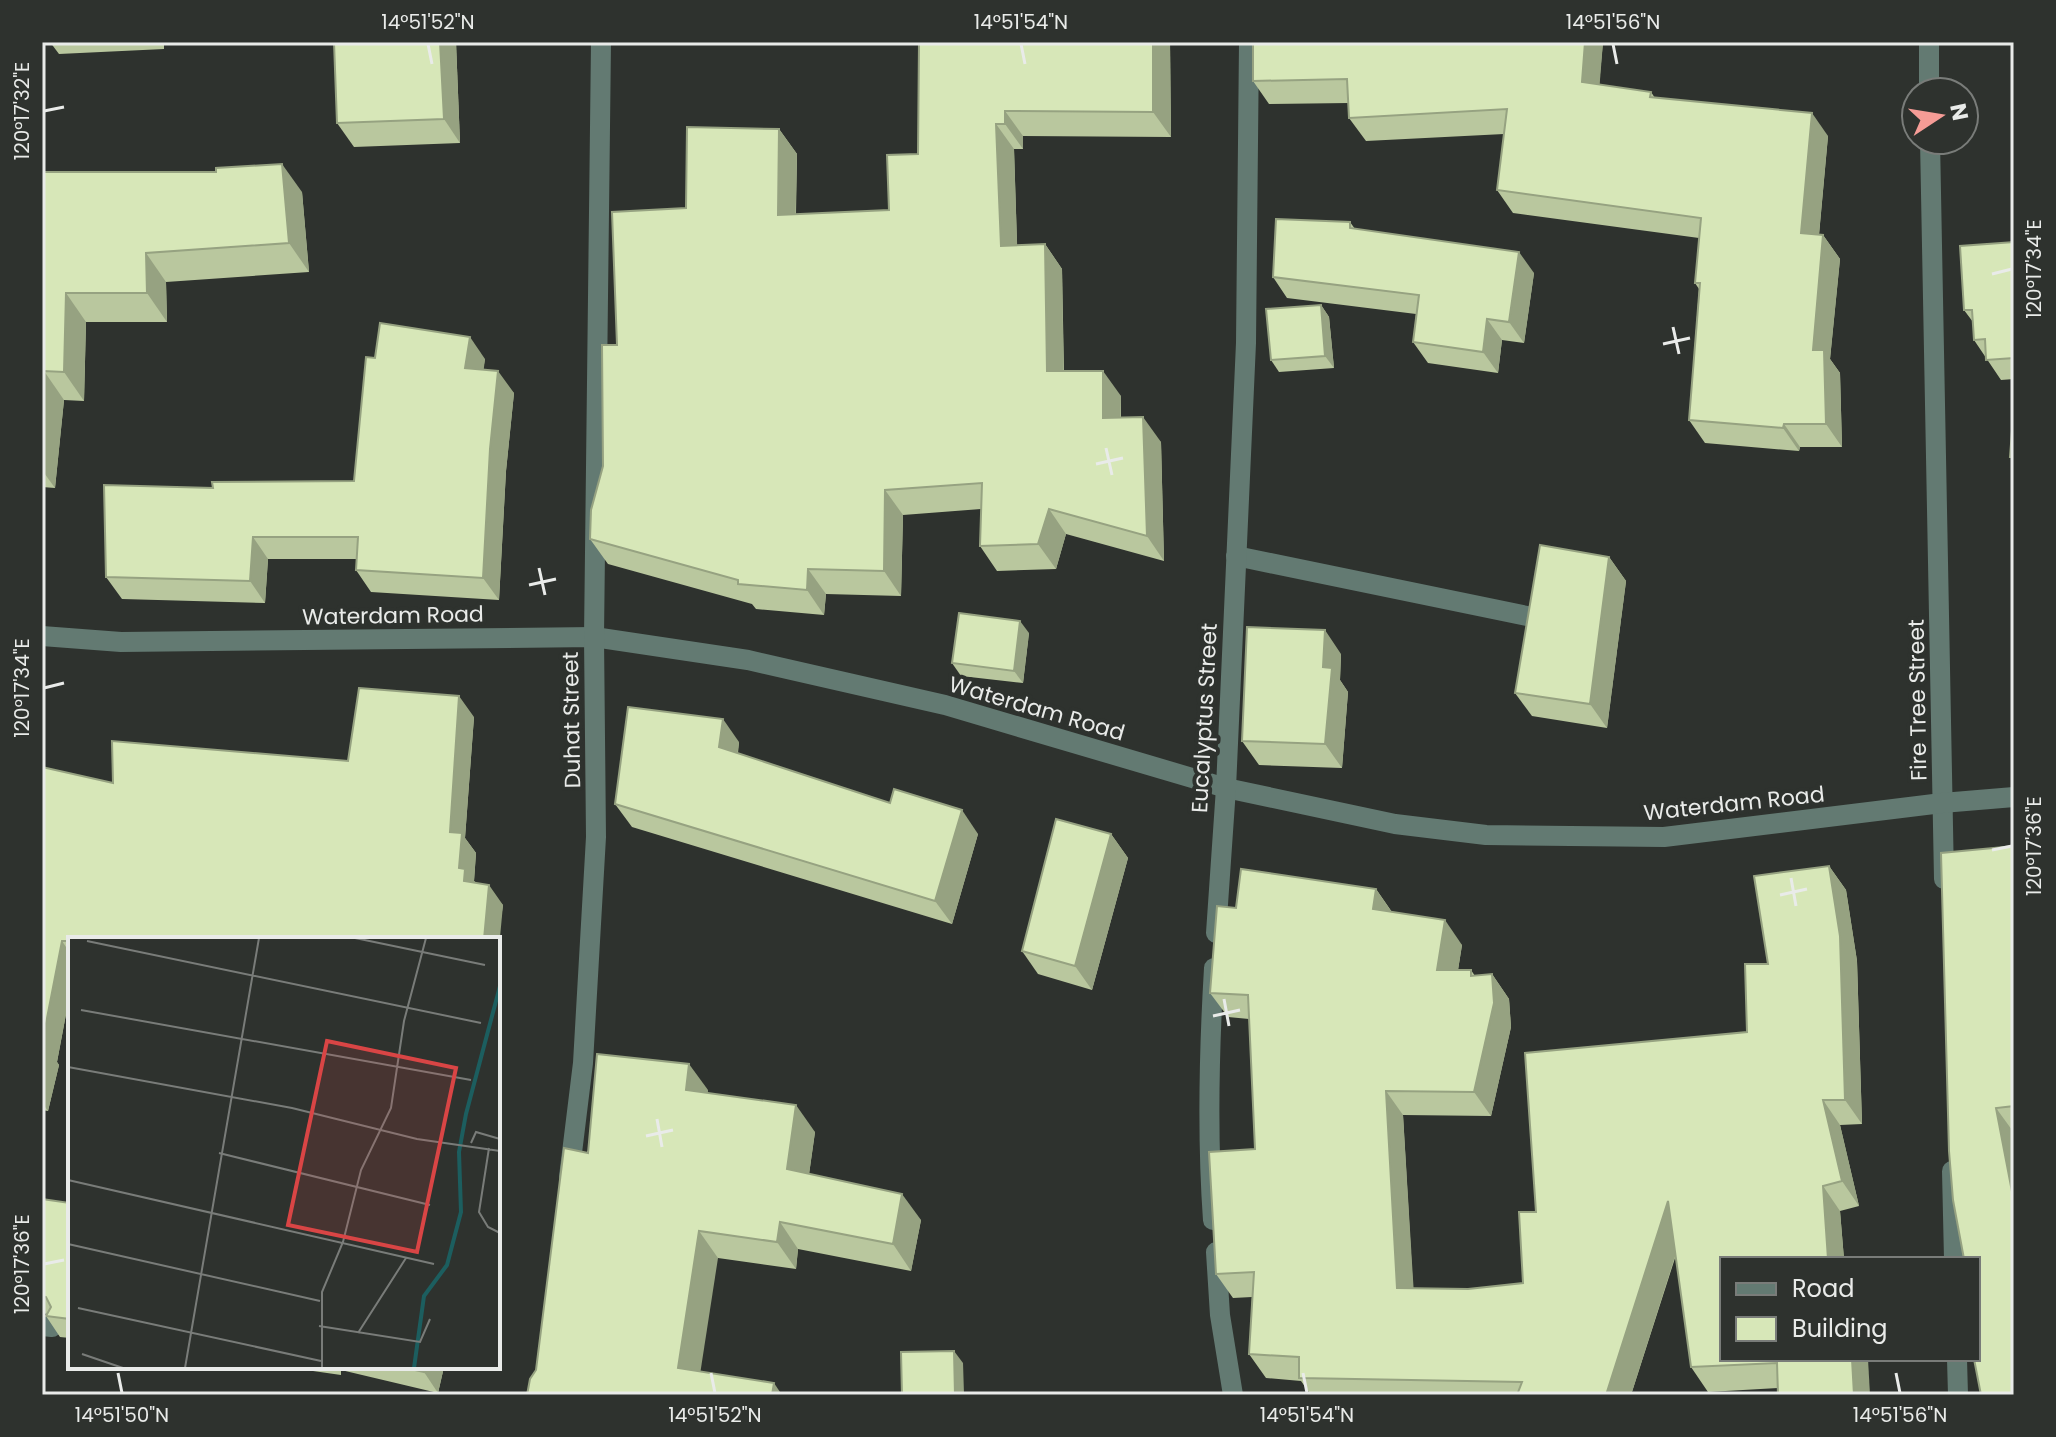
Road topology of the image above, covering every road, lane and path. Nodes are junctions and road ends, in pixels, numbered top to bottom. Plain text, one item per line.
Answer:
1 (601, 42) edge
2 (1249, 42) edge
3 (1929, 42) edge
4 (1929, 76) edge
5 (1930, 156) edge
6 (1236, 556) junction
7 (1532, 617) edge
8 (42, 636) edge
9 (594, 637) junction
10 (1226, 788) junction
11 (2014, 797) edge
12 (1942, 803) junction
13 (1945, 897) edge
14 (1952, 1149) edge
15 (568, 1189) edge
16 (1954, 1257) edge
17 (1957, 1361) edge
18 (1233, 1395) edge
19 (1958, 1395) edge

1 - 9 street, Duhat Street
2 - 6 street, Eucalyptus Street
3 - 4 street
5 - 12 street, Fire Tree Street
6 - 7 street
6 - 10 street, Eucalyptus Street
8 - 9 street, Waterdam Road
9 - 10 street, Waterdam Road
9 - 15 street, Duhat Street
10 - 12 street, Waterdam Road
10 - 18 street, Eucalyptus Street
11 - 12 street, Waterdam Road
12 - 13 street, Fire Tree Street
14 - 16 street
17 - 19 street

